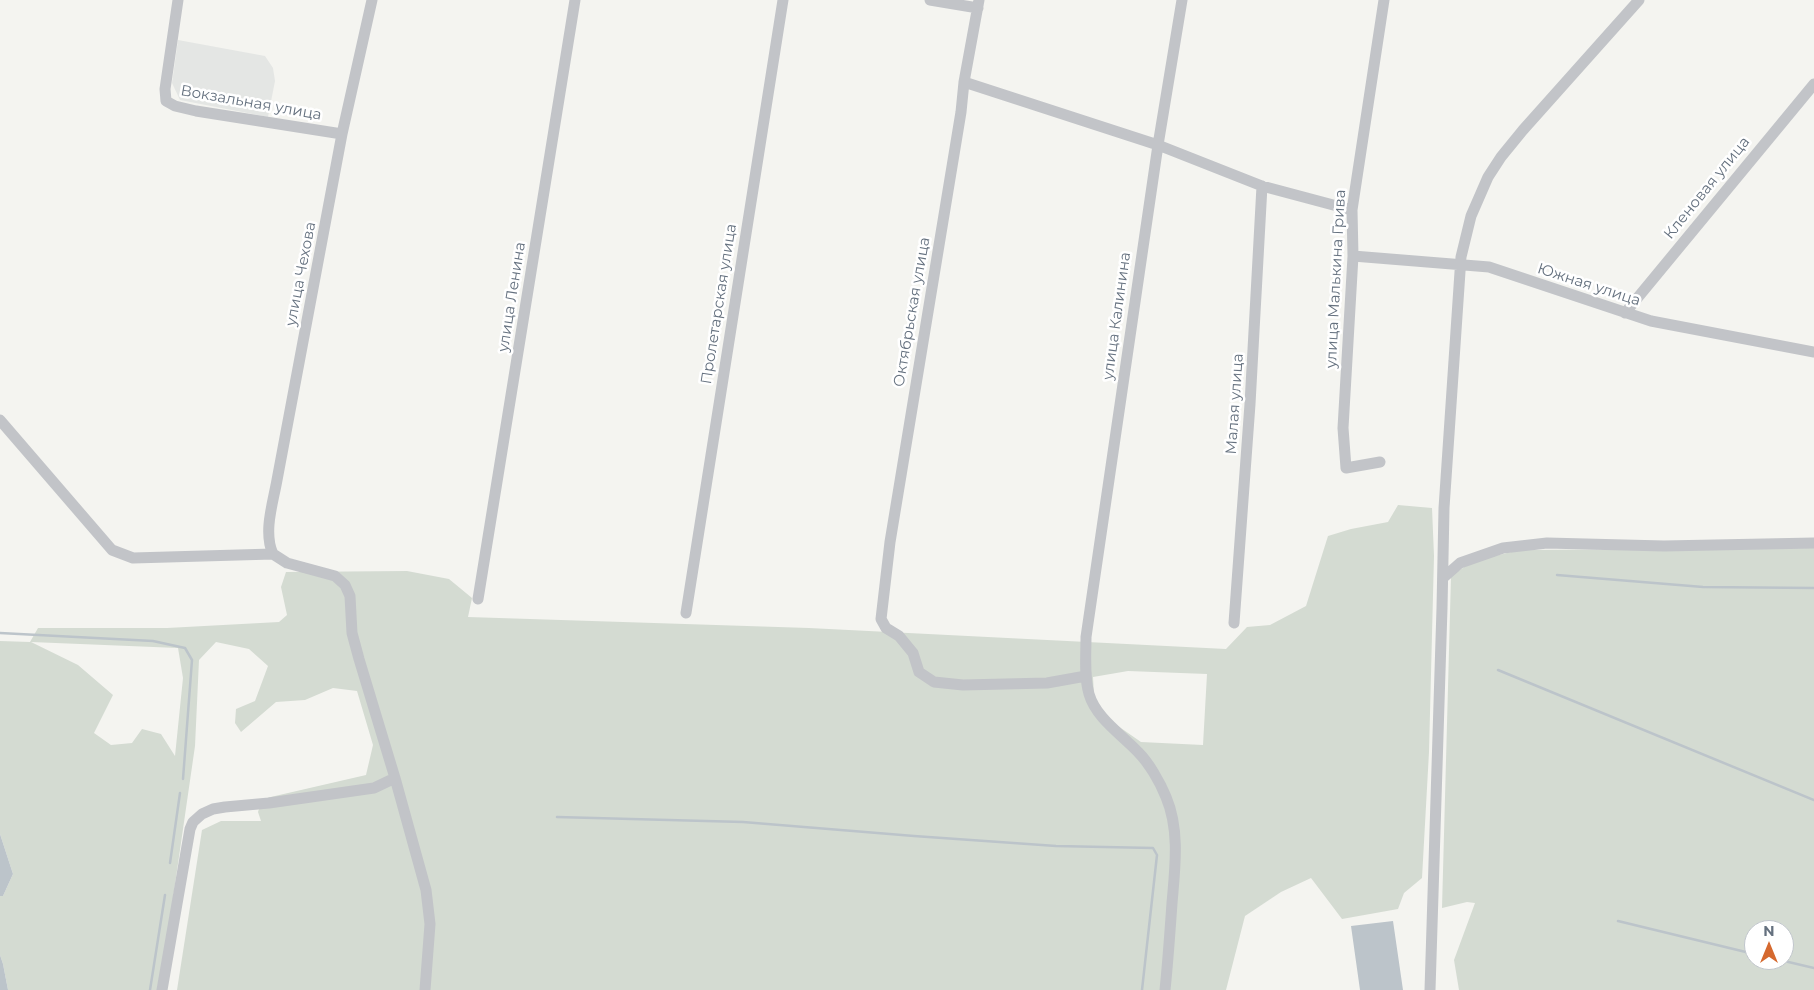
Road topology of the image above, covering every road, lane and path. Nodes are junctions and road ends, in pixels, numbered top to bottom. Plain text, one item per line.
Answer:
1 (178, 0) edge
2 (372, 0) edge
3 (575, 0) edge
4 (783, 0) edge
5 (930, 0) edge
6 (1182, 0) edge
7 (1384, 0) edge
8 (1639, 0) edge
9 (979, 4) edge
10 (964, 82) junction
11 (1814, 84) edge
12 (342, 134) junction
13 (1158, 145) junction
14 (1262, 186) junction
15 (1352, 210) junction
16 (1353, 256) junction
17 (1460, 264) junction
18 (1625, 313) junction
19 (1814, 352) edge
20 (0, 420) edge
21 (1380, 462) dead end
22 (1814, 543) edge
23 (273, 554) junction
24 (1442, 578) junction
25 (478, 599) dead end
26 (686, 613) dead end
27 (1234, 623) dead end
28 (1086, 676) junction
29 (395, 778) junction
30 (162, 990) edge
31 (425, 990) edge
32 (1165, 990) edge
33 (1430, 990) edge

1 - 12 street, Вокзальная улица
2 - 12 street, улица Чехова
3 - 25 street, улица Ленина
4 - 26 street, Пролетарская улица
5 - 9 street
6 - 13 street, улица Калинина
7 - 15 street, улица Малькина Грива
8 - 17 street
9 - 10 street, Октябрьская улица
10 - 13 street
10 - 28 street, Октябрьская улица
11 - 18 street, Кленовая улица
12 - 23 street, улица Чехова
13 - 14 street
13 - 28 street, улица Калинина
14 - 15 street
14 - 27 street, Малая улица
15 - 16 street, улица Малькина Грива
16 - 17 street, Южная улица
16 - 21 street, улица Малькина Грива
17 - 18 street, Южная улица
17 - 24 street
18 - 19 street, Южная улица
20 - 23 street
22 - 24 street
23 - 29 street
24 - 33 street
28 - 32 street, улица Калинина
29 - 30 street
29 - 31 street

